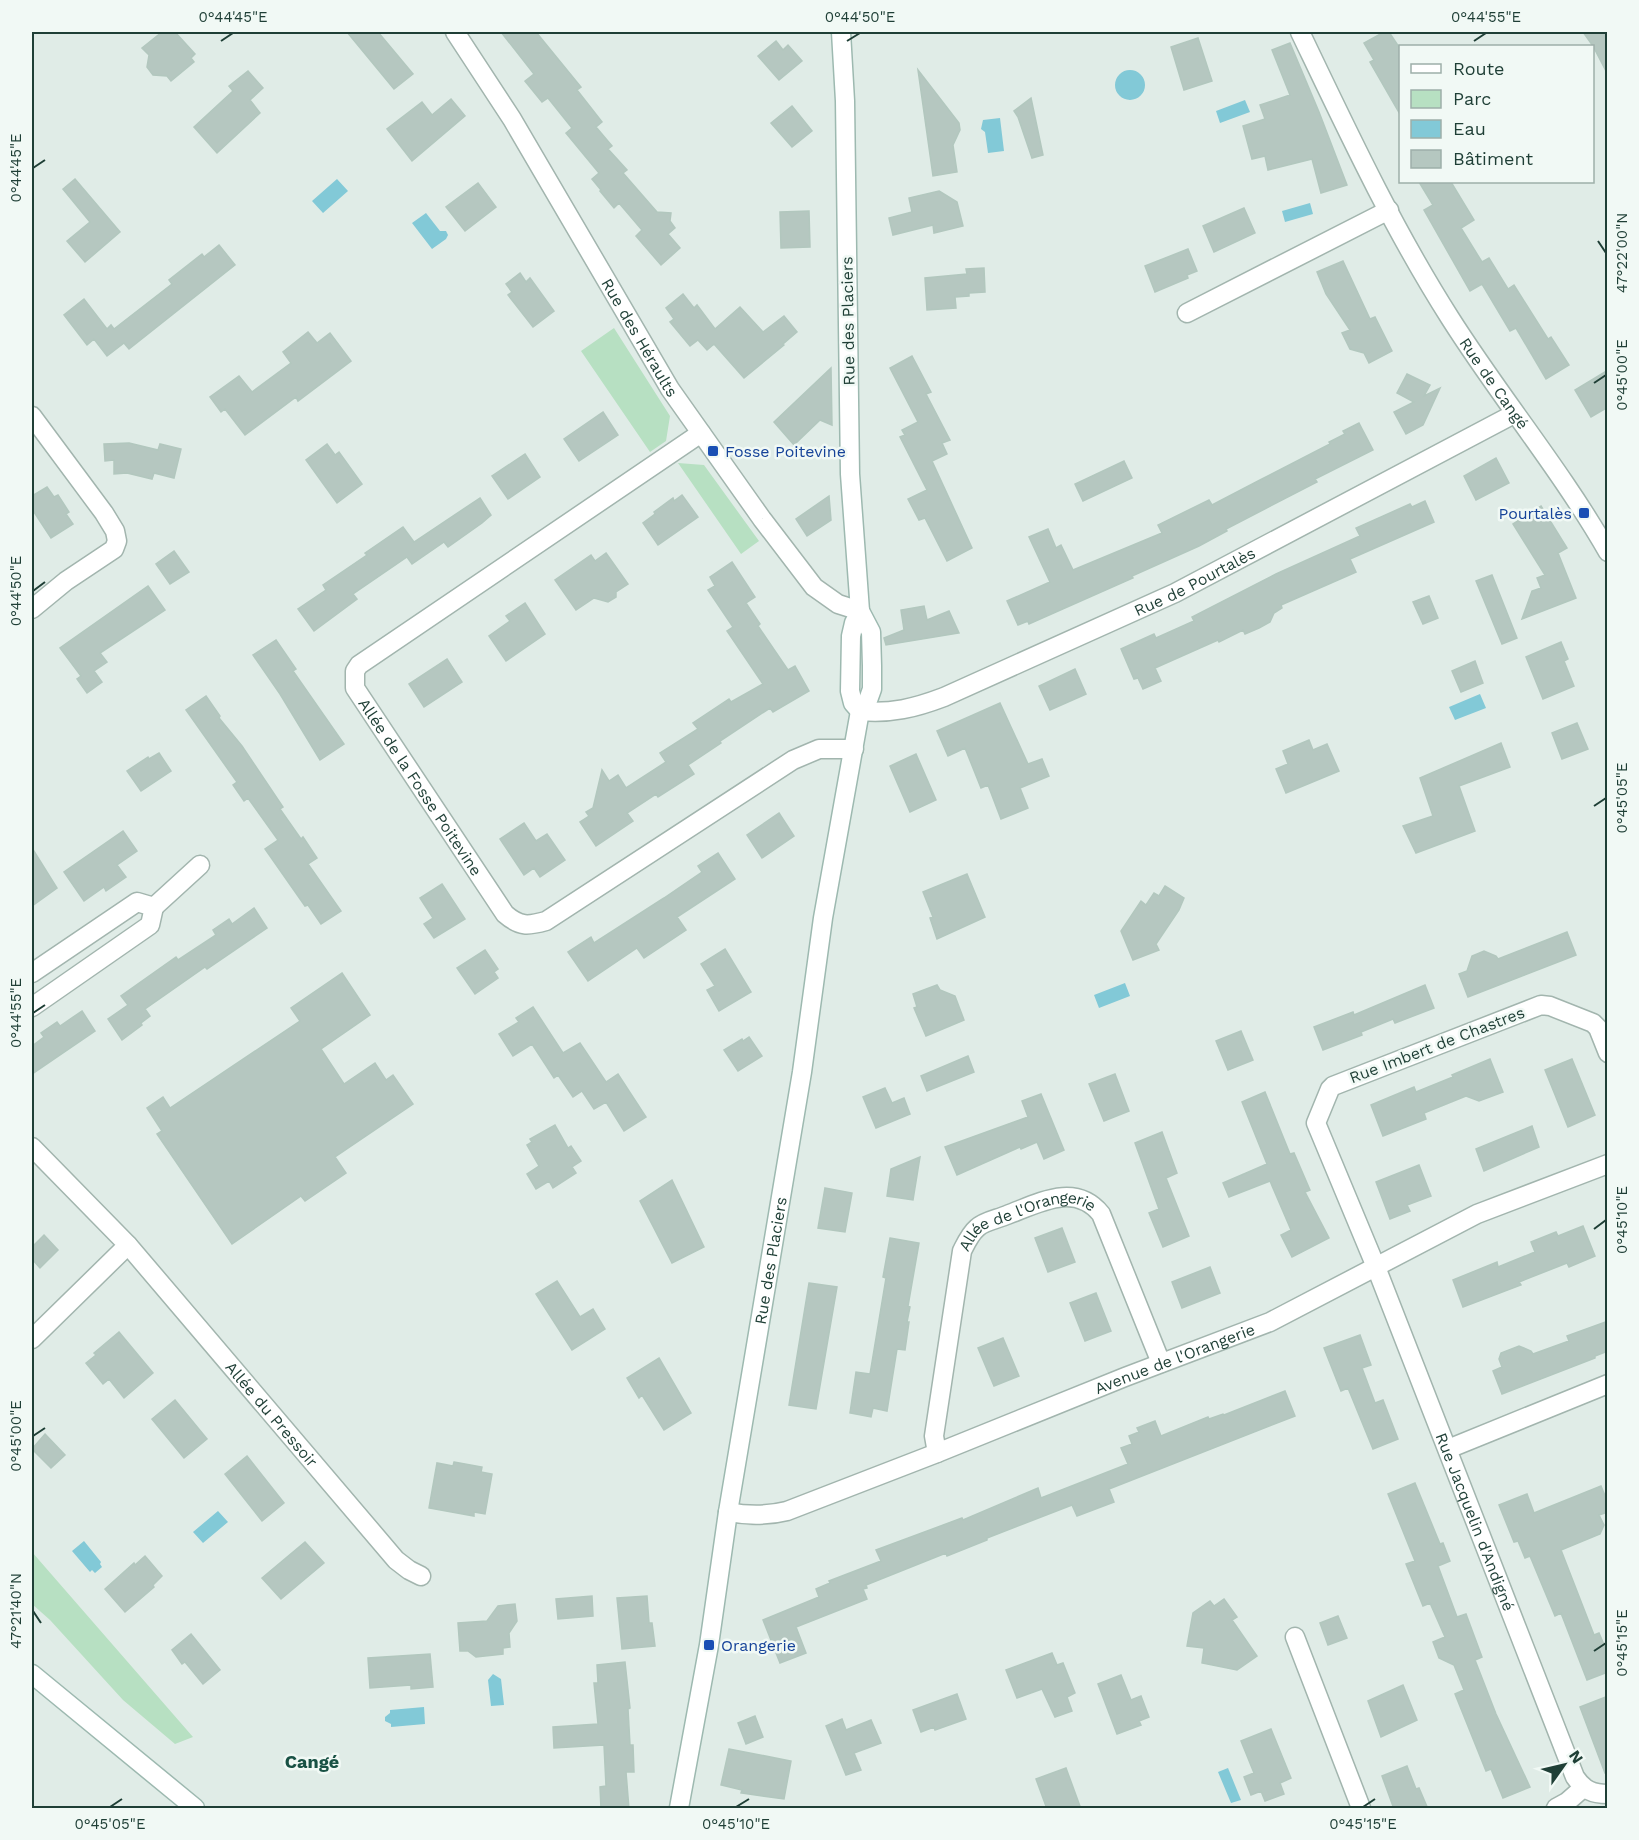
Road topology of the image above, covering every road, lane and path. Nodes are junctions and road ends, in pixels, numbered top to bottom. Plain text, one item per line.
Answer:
1 (456, 32) edge
2 (841, 32) edge
3 (1300, 32) edge
4 (1389, 210) junction
5 (1187, 314) dead end
6 (1514, 414) junction
7 (32, 416) edge
8 (701, 433) junction
9 (1608, 552) edge
10 (32, 609) edge
11 (860, 611) junction
12 (860, 711) junction
13 (854, 749) junction
14 (200, 865) dead end
15 (154, 907) junction
16 (32, 973) edge
17 (32, 1007) edge
18 (1608, 1053) edge
19 (32, 1147) edge
20 (1608, 1164) edge
21 (128, 1245) junction
22 (1376, 1267) junction
23 (32, 1338) edge
24 (1161, 1363) junction
25 (1608, 1384) edge
26 (1448, 1449) junction
27 (937, 1454) junction
28 (728, 1512) junction
29 (422, 1576) dead end
30 (1295, 1637) dead end
31 (32, 1674) edge
32 (1579, 1783) junction
33 (1608, 1794) edge
34 (195, 1809) edge
35 (679, 1809) edge
36 (1361, 1809) edge
37 (1556, 1809) edge

1 - 8 street, Rue des Héraults
2 - 11 street, Rue des Placiers
3 - 4 street, Rue de Cangé
4 - 5 street
4 - 6 street, Rue de Cangé
6 - 9 street, Rue de Cangé
6 - 12 street, Rue de Pourtalès
7 - 10 street
8 - 11 street, Rue des Héraults
8 - 13 street, Allée de la Fosse Poitevine
11 - 12 street, Rue des Placiers
12 - 13 street, Rue des Placiers
13 - 28 street, Rue des Placiers
14 - 15 street
15 - 16 street
15 - 17 street
18 - 22 street, Rue Imbert de Chastres
19 - 21 street, Allée du Pressoir
20 - 22 street, Avenue de l'Orangerie
21 - 23 street
21 - 29 street, Allée du Pressoir
22 - 24 street, Avenue de l'Orangerie
22 - 26 street, Rue Jacquelin d'Andigné
24 - 27 street, Avenue de l'Orangerie
24 - 27 street, Allée de l'Orangerie
25 - 26 street
26 - 32 street, Rue Jacquelin d'Andigné
27 - 28 street, Avenue de l'Orangerie
28 - 35 street, Rue des Placiers
30 - 36 street
31 - 34 street
32 - 33 street
32 - 37 street

